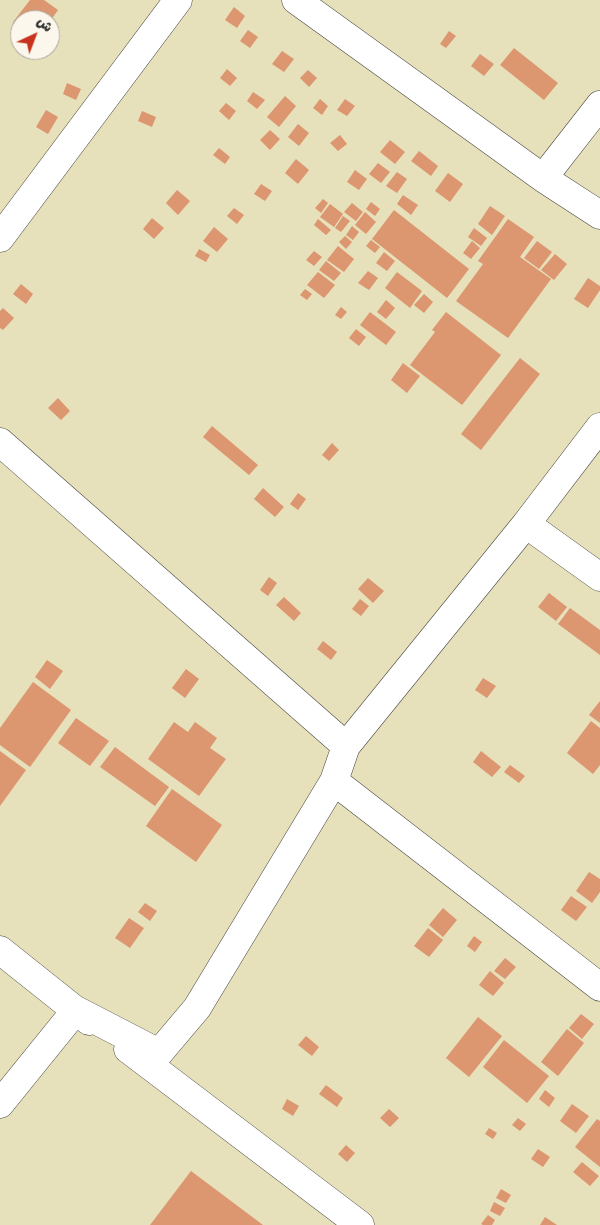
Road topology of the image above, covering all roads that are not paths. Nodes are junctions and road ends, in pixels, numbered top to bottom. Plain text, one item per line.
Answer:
1 (178, 0) edge
2 (296, 0) edge
3 (600, 106) edge
4 (543, 178) junction
5 (600, 215) edge
6 (0, 238) edge
7 (600, 428) edge
8 (0, 442) edge
9 (526, 524) junction
10 (600, 577) edge
11 (346, 746) junction
12 (334, 781) junction
13 (0, 950) edge
14 (600, 987) edge
15 (76, 1010) junction
16 (0, 1104) edge
17 (360, 1225) edge

1 - 6 street
2 - 4 street
3 - 4 street
4 - 5 street
7 - 9 street
8 - 11 street
9 - 10 street
9 - 11 street
11 - 12 street
12 - 14 street
12 - 15 street
13 - 15 street
15 - 16 street
15 - 17 street

